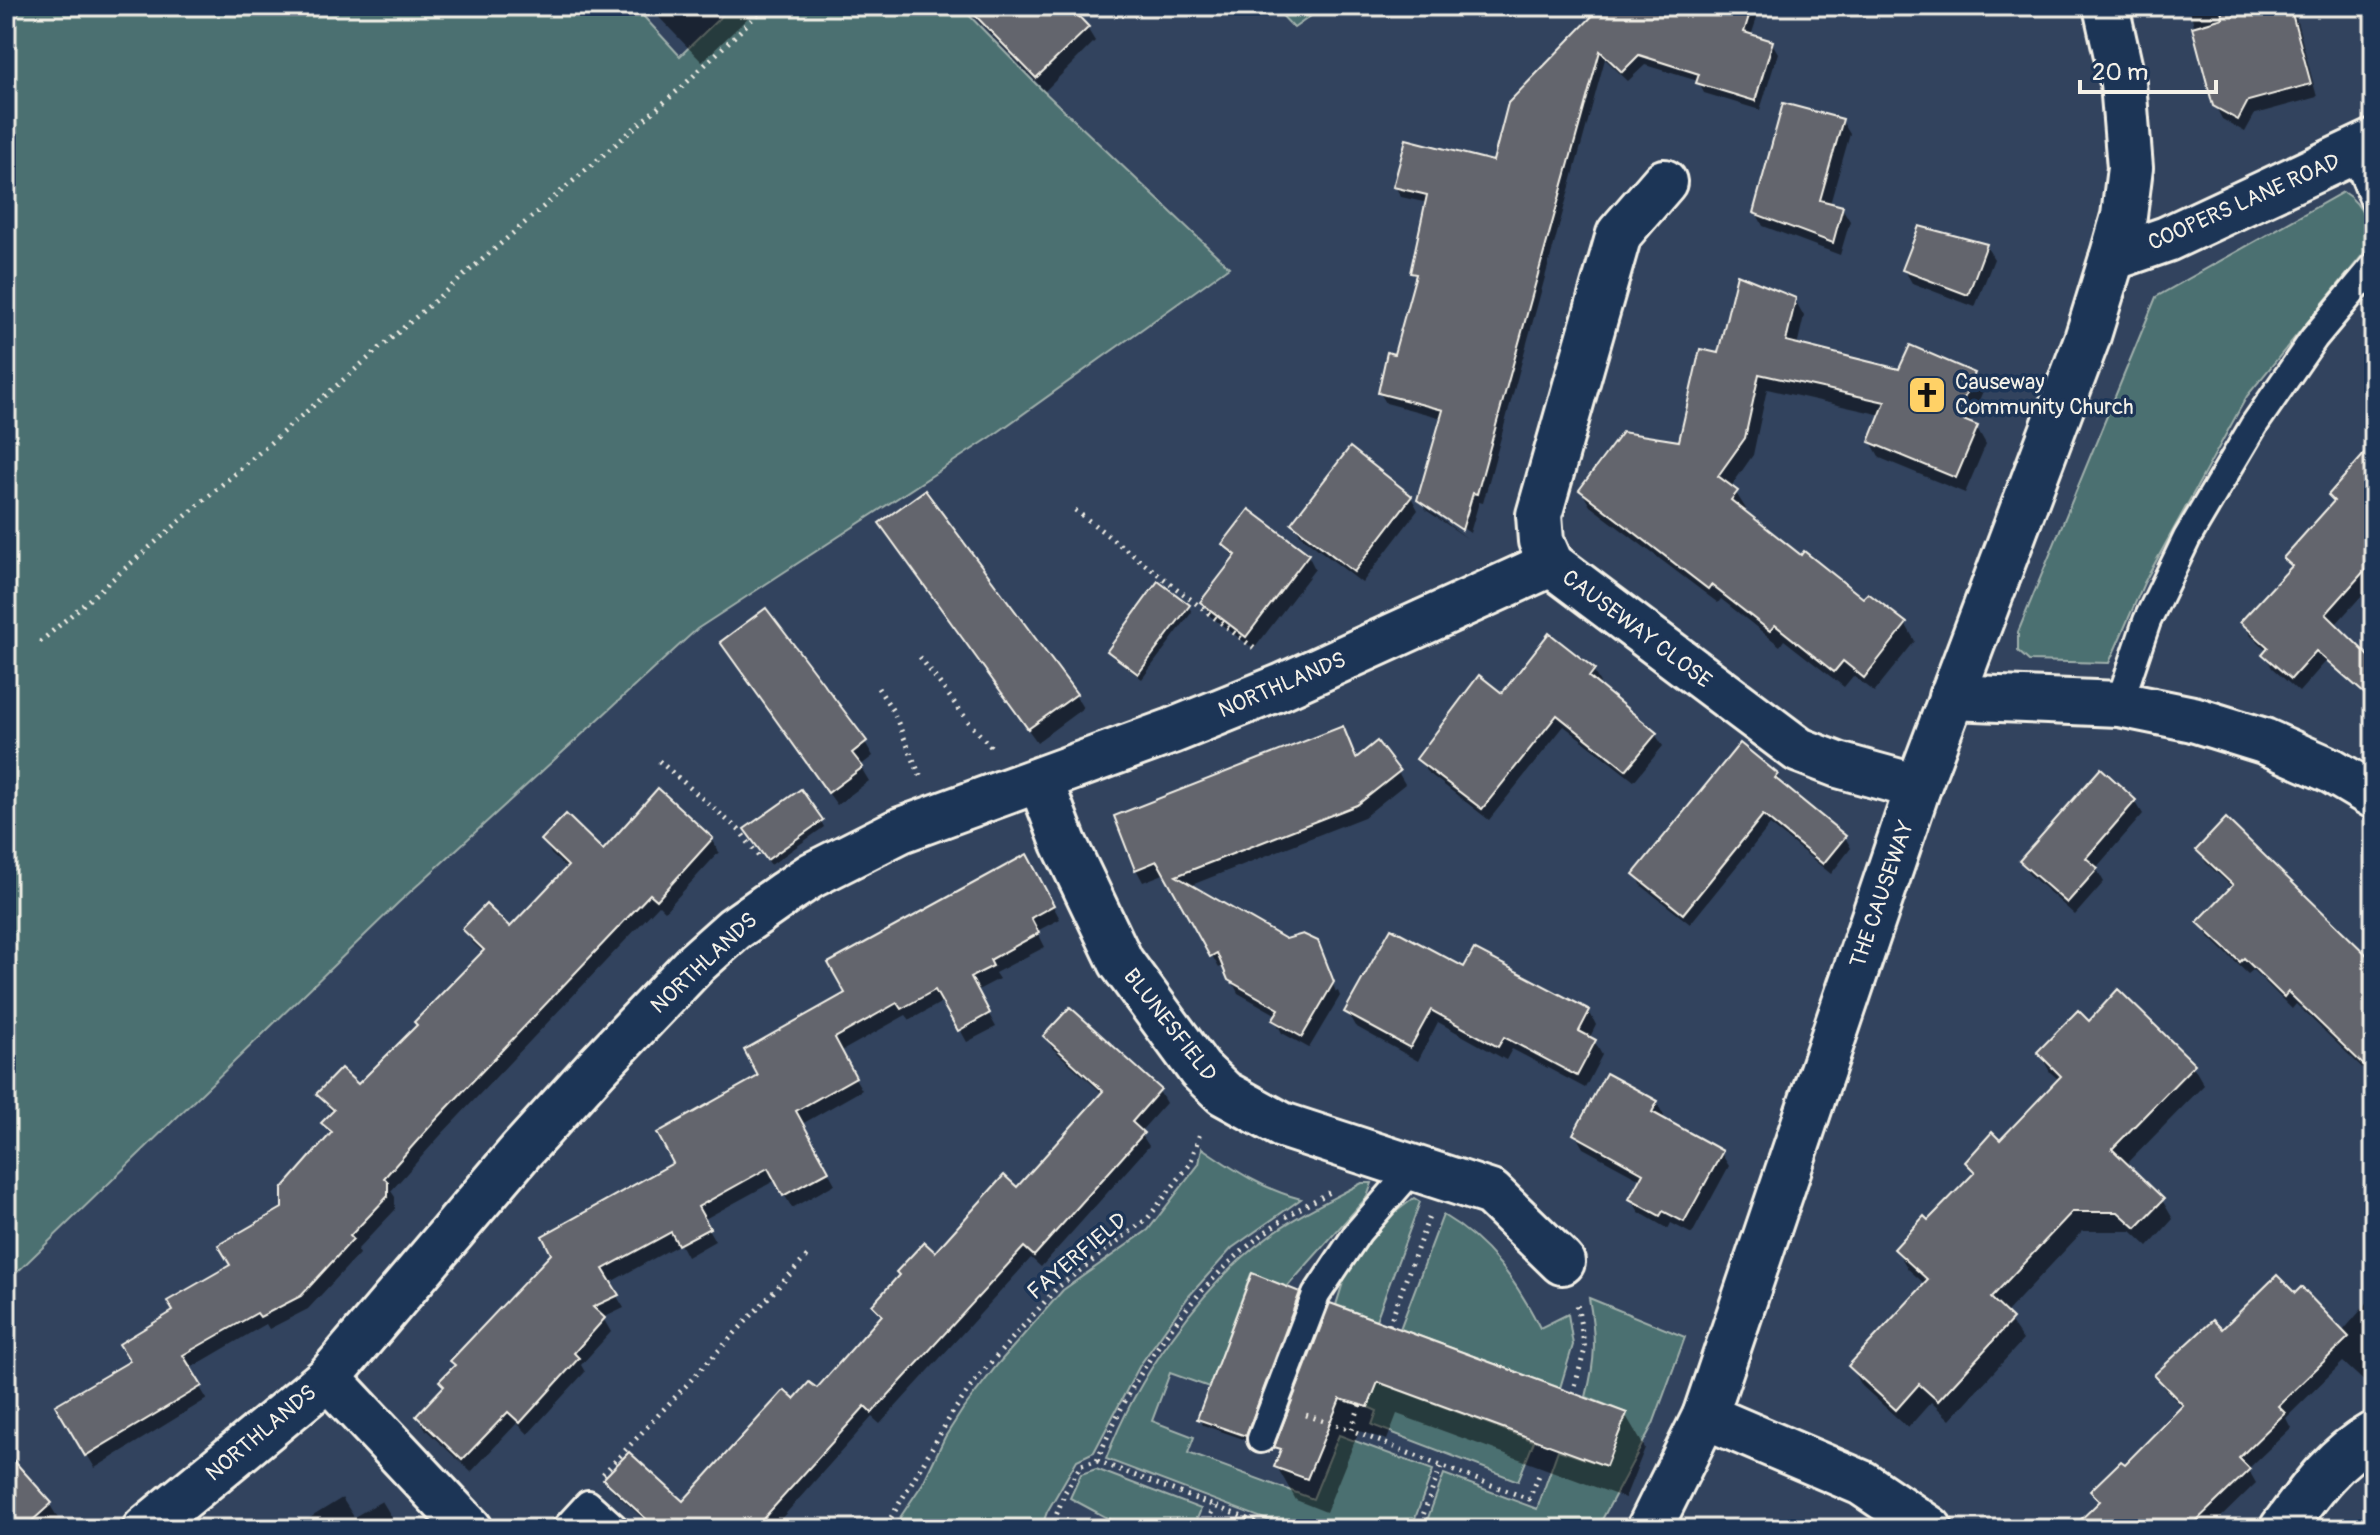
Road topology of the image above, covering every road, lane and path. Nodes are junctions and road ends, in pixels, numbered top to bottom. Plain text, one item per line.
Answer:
1 (766, 6) edge
2 (2106, 6) edge
3 (2364, 147) edge
4 (1664, 182) dead end
5 (2374, 200) edge
6 (2112, 258) junction
7 (2374, 266) edge
8 (1075, 510) dead end
9 (1551, 564) junction
10 (40, 642) dead end
11 (920, 657) dead end
12 (1281, 687) junction
13 (878, 688) dead end
14 (1951, 697) junction
15 (2119, 704) junction
16 (659, 761) dead end
17 (1030, 784) junction
18 (1918, 787) junction
19 (2374, 796) edge
20 (936, 815) junction
21 (785, 893) junction
22 (1224, 1093) junction
23 (1415, 1170) junction
24 (810, 1253) dead end
25 (1562, 1262) joint
26 (1389, 1325) dead end
27 (328, 1378) junction
28 (1573, 1393) dead end
29 (1360, 1405) dead end
30 (1705, 1416) junction
31 (2374, 1434) edge
32 (1261, 1439) dead end
33 (1097, 1461) junction
34 (1441, 1466) junction
35 (1540, 1473) dead end
36 (588, 1504) junction
37 (1214, 1506) junction
38 (889, 1521) junction
39 (145, 1529) edge
40 (470, 1529) edge
41 (565, 1529) edge
42 (616, 1529) edge
43 (881, 1529) edge
44 (898, 1529) edge
45 (1051, 1529) edge
46 (1205, 1529) edge
47 (1274, 1529) edge
48 (1418, 1529) edge
49 (1649, 1529) edge
50 (1930, 1529) edge
51 (2282, 1529) edge

1 - 10 path
2 - 6 street, THE CAUSEWAY
3 - 5 lane
3 - 6 street, COOPERS LANE ROAD
4 - 9 street, CAUSEWAY CLOSE
6 - 14 street, THE CAUSEWAY
7 - 15 lane
8 - 12 path
9 - 12 street, NORTHLANDS
9 - 18 street, CAUSEWAY CLOSE
11 - 17 path
12 - 17 street, NORTHLANDS
13 - 20 path
14 - 15 street
14 - 18 street, THE CAUSEWAY
15 - 19 street
16 - 21 path
17 - 20 street, NORTHLANDS
17 - 22 street, BLUNESFIELD
18 - 30 street, THE CAUSEWAY
20 - 21 street, NORTHLANDS
21 - 27 street, NORTHLANDS
22 - 23 street, BLUNESFIELD
22 - 38 path, FAYERFIELD
23 - 25 street, BLUNESFIELD
23 - 26 path
23 - 32 lane
23 - 33 path
24 - 36 path
25 - 28 path
27 - 39 street, NORTHLANDS
27 - 40 street
29 - 34 path
30 - 49 street, THE CAUSEWAY
30 - 50 street
31 - 51 street
33 - 37 path
33 - 45 path
34 - 35 path
34 - 48 path
36 - 41 lane
36 - 42 lane
37 - 46 path
37 - 47 path
38 - 43 path, FAYERFIELD
38 - 44 path

